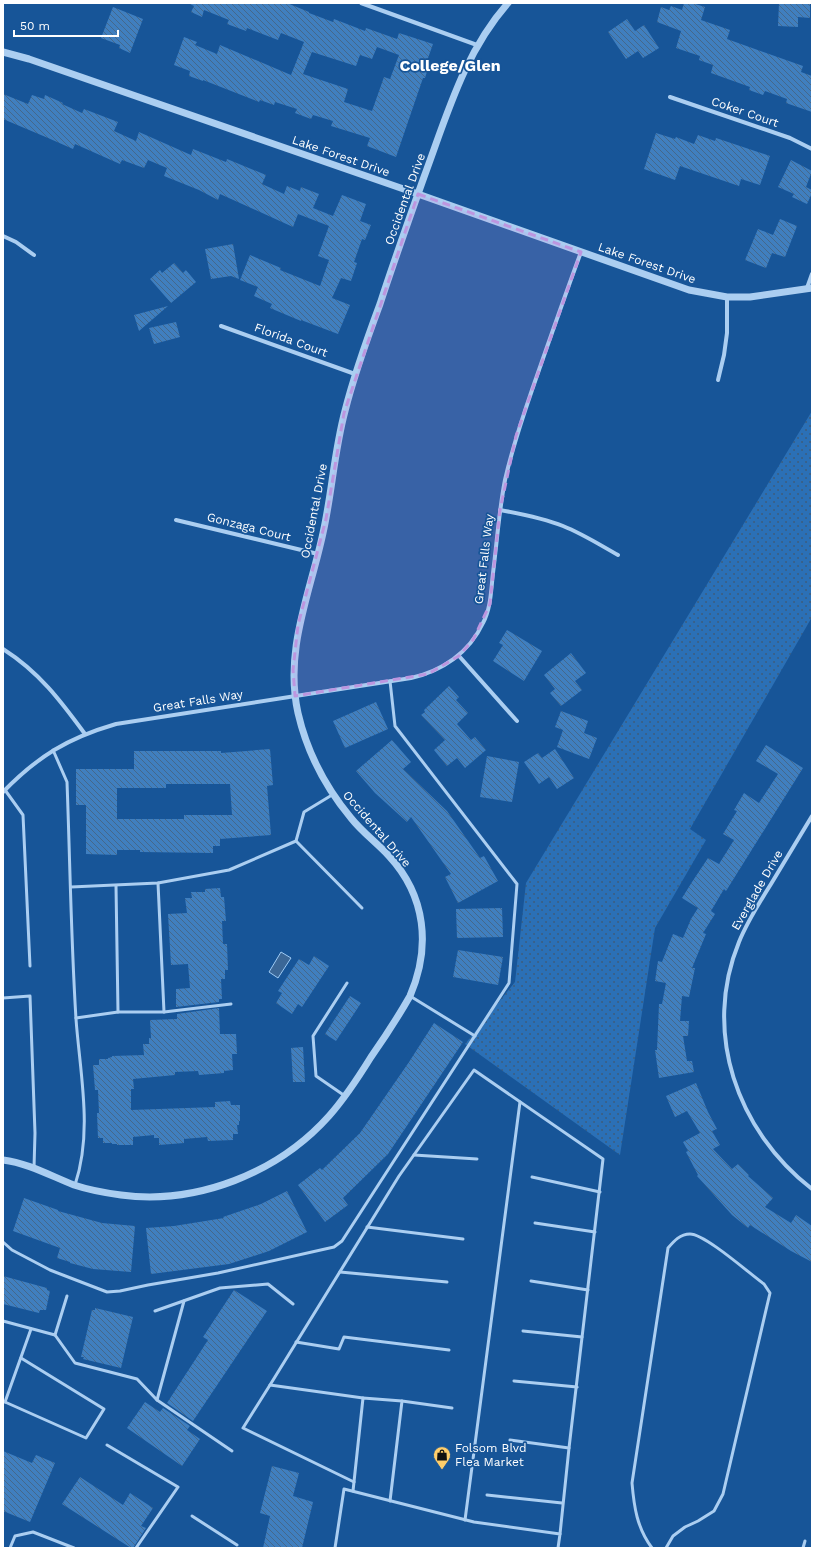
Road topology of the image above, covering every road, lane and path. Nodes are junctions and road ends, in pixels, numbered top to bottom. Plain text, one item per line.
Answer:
1 (360, 3) edge
2 (508, 3) edge
3 (477, 45) junction
4 (3, 52) edge
5 (670, 97) dead end
6 (812, 149) edge
7 (418, 194) junction
8 (3, 236) edge
9 (581, 252) junction
10 (34, 255) dead end
11 (812, 274) edge
12 (809, 288) edge
13 (727, 297) junction
14 (220, 326) dead end
15 (355, 374) junction
16 (718, 380) dead end
17 (500, 510) junction
18 (176, 520) dead end
19 (318, 554) junction
20 (618, 556) dead end
21 (3, 649) edge
22 (459, 656) junction
23 (390, 681) junction
24 (295, 696) junction
25 (517, 721) dead end
26 (85, 734) junction
27 (53, 750) junction
28 (4, 791) edge
29 (333, 794) junction
30 (812, 816) edge
31 (296, 841) junction
32 (158, 883) junction
33 (116, 886) junction
34 (71, 887) junction
35 (362, 908) dead end
36 (30, 966) dead end
37 (347, 983) dead end
38 (410, 996) junction
39 (3, 998) edge
40 (231, 1004) dead end
41 (118, 1012) junction
42 (164, 1012) junction
43 (76, 1018) junction
44 (475, 1036) junction
45 (345, 1096) junction
46 (520, 1102) junction
47 (414, 1155) junction
48 (477, 1159) dead end
49 (3, 1160) edge
50 (34, 1168) junction
51 (532, 1177) dead end
52 (75, 1185) junction
53 (812, 1188) edge
54 (600, 1192) junction
55 (535, 1223) dead end
56 (367, 1227) junction
57 (595, 1232) junction
58 (463, 1239) dead end
59 (3, 1242) edge
60 (340, 1272) junction
61 (531, 1281) dead end
62 (447, 1282) dead end
63 (588, 1290) junction
64 (67, 1296) dead end
65 (184, 1301) junction
66 (293, 1304) dead end
67 (155, 1310) dead end
68 (3, 1321) edge
69 (31, 1329) junction
70 (523, 1331) dead end
71 (54, 1335) junction
72 (582, 1337) junction
73 (296, 1342) junction
74 (449, 1350) dead end
75 (21, 1358) junction
76 (514, 1381) dead end
77 (270, 1385) junction
78 (577, 1387) junction
79 (363, 1398) junction
80 (157, 1400) junction
81 (4, 1401) edge
82 (402, 1401) junction
83 (452, 1408) dead end
84 (510, 1440) dead end
85 (107, 1445) dead end
86 (568, 1448) junction
87 (232, 1451) dead end
88 (354, 1482) junction
89 (353, 1491) junction
90 (487, 1495) dead end
91 (390, 1501) junction
92 (562, 1503) junction
93 (192, 1516) dead end
94 (465, 1520) junction
95 (560, 1534) junction
96 (805, 1540) dead end
97 (237, 1545) dead end
98 (10, 1548) edge
99 (74, 1548) edge
100 (136, 1548) edge
101 (335, 1548) edge
102 (558, 1548) edge
103 (652, 1548) edge
104 (666, 1548) edge
105 (803, 1548) edge

1 - 3 street
2 - 3 street, Occidental Drive
3 - 7 street, Occidental Drive
4 - 7 street, Lake Forest Drive
5 - 6 street, Coker Court
7 - 9 street, Lake Forest Drive
7 - 15 street, Occidental Drive
8 - 10 street
9 - 13 street, Lake Forest Drive
9 - 17 street, Great Falls Way
11 - 12 street
12 - 13 street, Lake Forest Drive
13 - 16 street
14 - 15 street, Florida Court
15 - 19 street, Occidental Drive
17 - 20 street
17 - 22 street, Great Falls Way
18 - 19 street, Gonzaga Court
19 - 24 street, Occidental Drive
21 - 26 street
22 - 23 street, Great Falls Way
22 - 25 street
23 - 24 street, Great Falls Way
23 - 44 lane
24 - 26 street, Great Falls Way
24 - 29 street, Occidental Drive
26 - 27 street, Great Falls Way
27 - 28 street, Great Falls Way
27 - 34 lane
28 - 36 lane
29 - 31 lane
29 - 38 street, Occidental Drive
30 - 53 street, Everglade Drive
31 - 32 lane
31 - 35 lane
32 - 33 lane
32 - 42 lane
33 - 34 lane
33 - 41 lane
34 - 43 lane
37 - 45 lane
38 - 44 lane
38 - 45 street, Occidental Drive
39 - 50 lane
40 - 42 lane
41 - 42 lane
41 - 43 lane
43 - 52 lane
44 - 59 lane
45 - 52 street, Occidental Drive
46 - 47 lane
46 - 54 lane
46 - 94 lane
47 - 48 lane
47 - 56 lane
49 - 50 street, Occidental Drive
50 - 52 street, Occidental Drive
51 - 54 lane
54 - 57 lane
55 - 57 lane
56 - 58 lane
56 - 60 lane
57 - 63 lane
60 - 62 lane
60 - 73 lane
61 - 63 lane
63 - 72 lane
64 - 71 lane
65 - 66 lane
65 - 67 lane
65 - 80 lane
68 - 69 lane
69 - 71 lane
69 - 75 lane
70 - 72 lane
71 - 80 lane
72 - 78 lane
73 - 74 lane
73 - 77 lane
75 - 81 lane
75 - 81 lane
76 - 78 lane
77 - 79 lane
77 - 88 lane
78 - 86 lane
79 - 82 lane
79 - 88 lane
80 - 87 lane
82 - 83 lane
82 - 91 lane
84 - 86 lane
85 - 100 lane
86 - 92 lane
88 - 89 lane
89 - 91 lane
89 - 101 lane
90 - 92 lane
91 - 94 lane
92 - 95 lane
93 - 97 lane
94 - 95 lane
95 - 102 lane
96 - 105 lane
98 - 99 lane
103 - 104 lane

